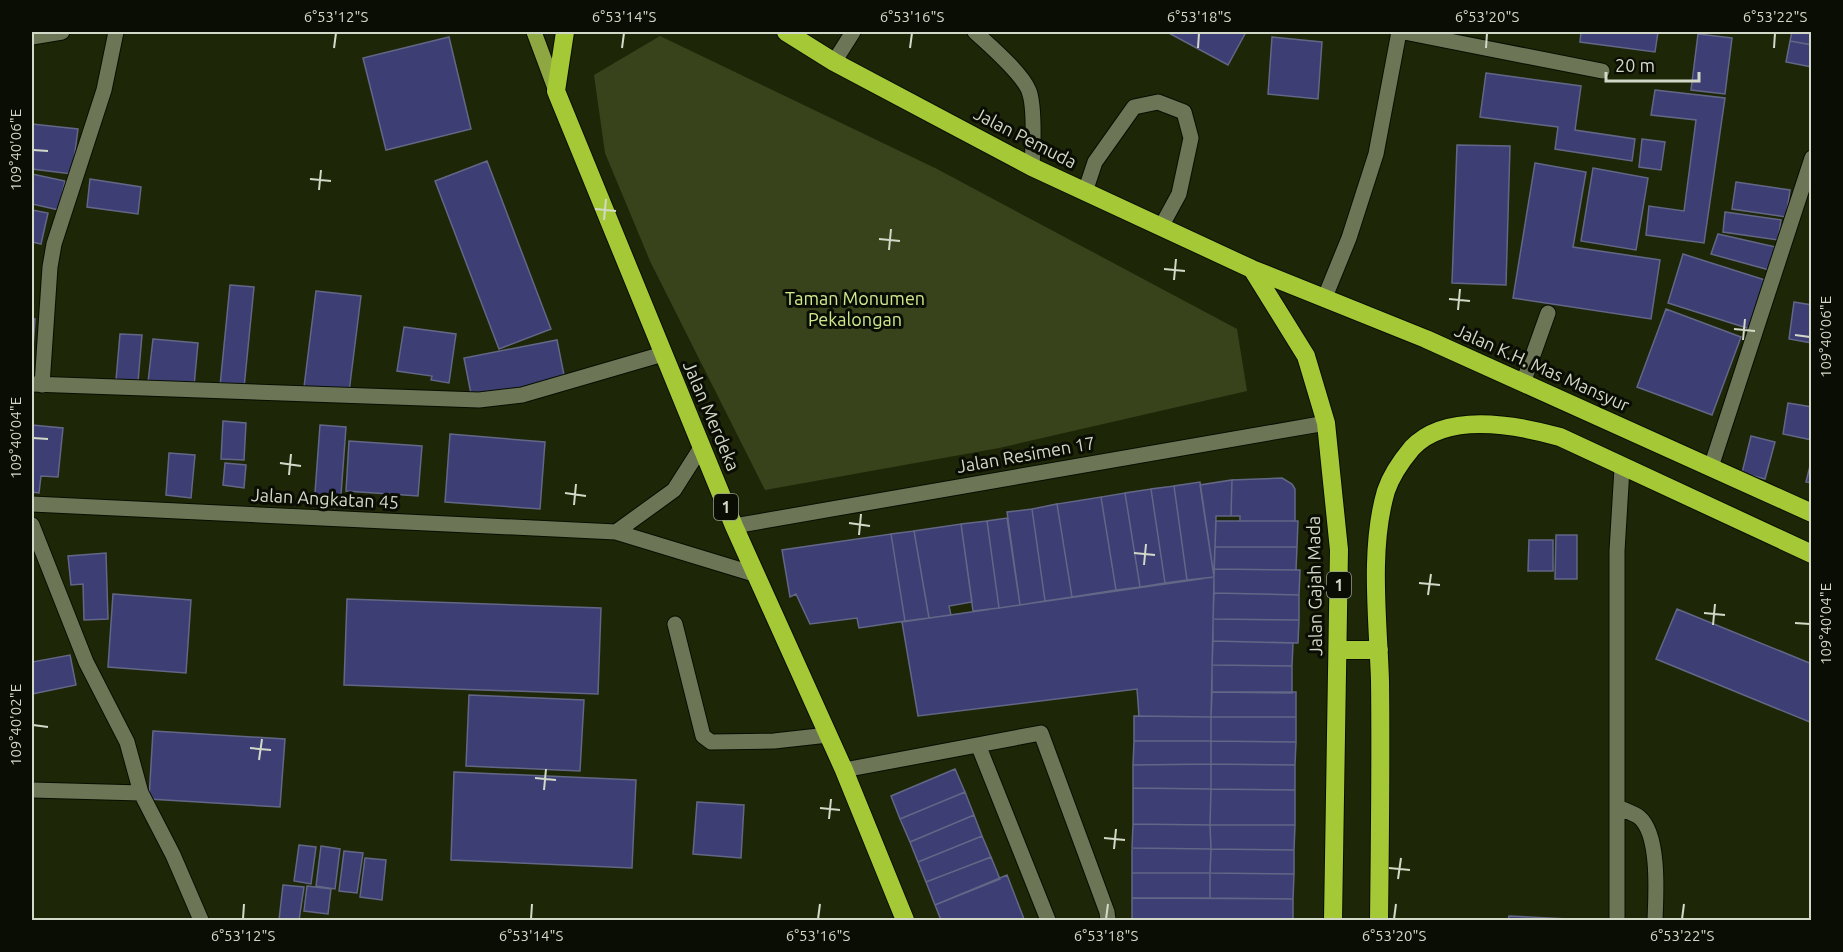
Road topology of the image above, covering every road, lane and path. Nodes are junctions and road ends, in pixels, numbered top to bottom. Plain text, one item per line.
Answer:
1 (62, 32) edge
2 (116, 32) edge
3 (534, 32) edge
4 (565, 32) edge
5 (786, 32) edge
6 (853, 32) edge
7 (975, 32) edge
8 (1399, 32) edge
9 (1404, 32) edge
10 (32, 37) edge
11 (834, 62) junction
12 (1602, 71) dead end
13 (556, 91) junction
14 (1812, 159) edge
15 (1032, 167) junction
16 (1085, 192) junction
17 (1161, 226) junction
18 (1252, 269) junction
19 (1325, 297) junction
20 (1548, 313) dead end
21 (663, 354) junction
22 (1523, 383) junction
23 (37, 385) edge
24 (1326, 423) junction
25 (702, 446) junction
26 (1711, 467) junction
27 (1622, 468) junction
28 (32, 504) edge
29 (1812, 513) edge
30 (32, 525) edge
31 (734, 526) junction
32 (616, 532) junction
33 (1812, 554) edge
34 (754, 574) junction
35 (675, 624) dead end
36 (1338, 650) junction
37 (1379, 650) junction
38 (828, 735) junction
39 (979, 747) junction
40 (844, 770) junction
41 (32, 790) edge
42 (141, 793) junction
43 (1618, 807) junction
44 (201, 921) edge
45 (905, 921) edge
46 (1048, 921) edge
47 (1108, 921) edge
48 (1333, 921) edge
49 (1379, 921) edge
50 (1617, 921) edge
51 (1655, 921) edge

1 - 10 street
2 - 23 street
3 - 13 main road
4 - 13 highway
5 - 11 highway, Jalan Pemuda
6 - 11 street
7 - 15 street
8 - 19 street
9 - 12 street
11 - 15 highway, Jalan Pemuda
13 - 21 highway, Jalan Merdeka / 1
14 - 26 street
15 - 16 highway, Jalan Pemuda
16 - 17 highway, Jalan Pemuda
16 - 17 street
17 - 18 highway, Jalan Pemuda
18 - 19 highway, Jalan K.H. Mas Mansyur
18 - 24 highway, Jalan Gajah Mada / 1
19 - 22 highway, Jalan K.H. Mas Mansyur
20 - 22 street
21 - 23 street
21 - 25 highway, Jalan Merdeka / 1
22 - 26 highway, Jalan K.H. Mas Mansyur
24 - 31 street, Jalan Resimen 17
24 - 36 highway, Jalan Gajah Mada / 1
25 - 31 highway, Jalan Merdeka / 1
25 - 32 street
26 - 29 highway, Jalan K.H. Mas Mansyur
27 - 33 highway, 1
27 - 37 highway, 1
27 - 43 street
28 - 32 street, Jalan Angkatan 45
30 - 42 street
31 - 34 highway, Jalan Merdeka / 1
32 - 34 street, Jalan Angkatan 45
34 - 38 highway, Jalan Merdeka / 1
35 - 38 street
36 - 37 highway
36 - 48 highway, Jalan Gajah Mada / 1
37 - 49 highway, 1
38 - 40 highway, Jalan Merdeka / 1
39 - 40 street
39 - 46 street
39 - 47 street
40 - 45 highway, Jalan Merdeka / 1
41 - 42 street
42 - 44 street
43 - 50 street
43 - 51 street

